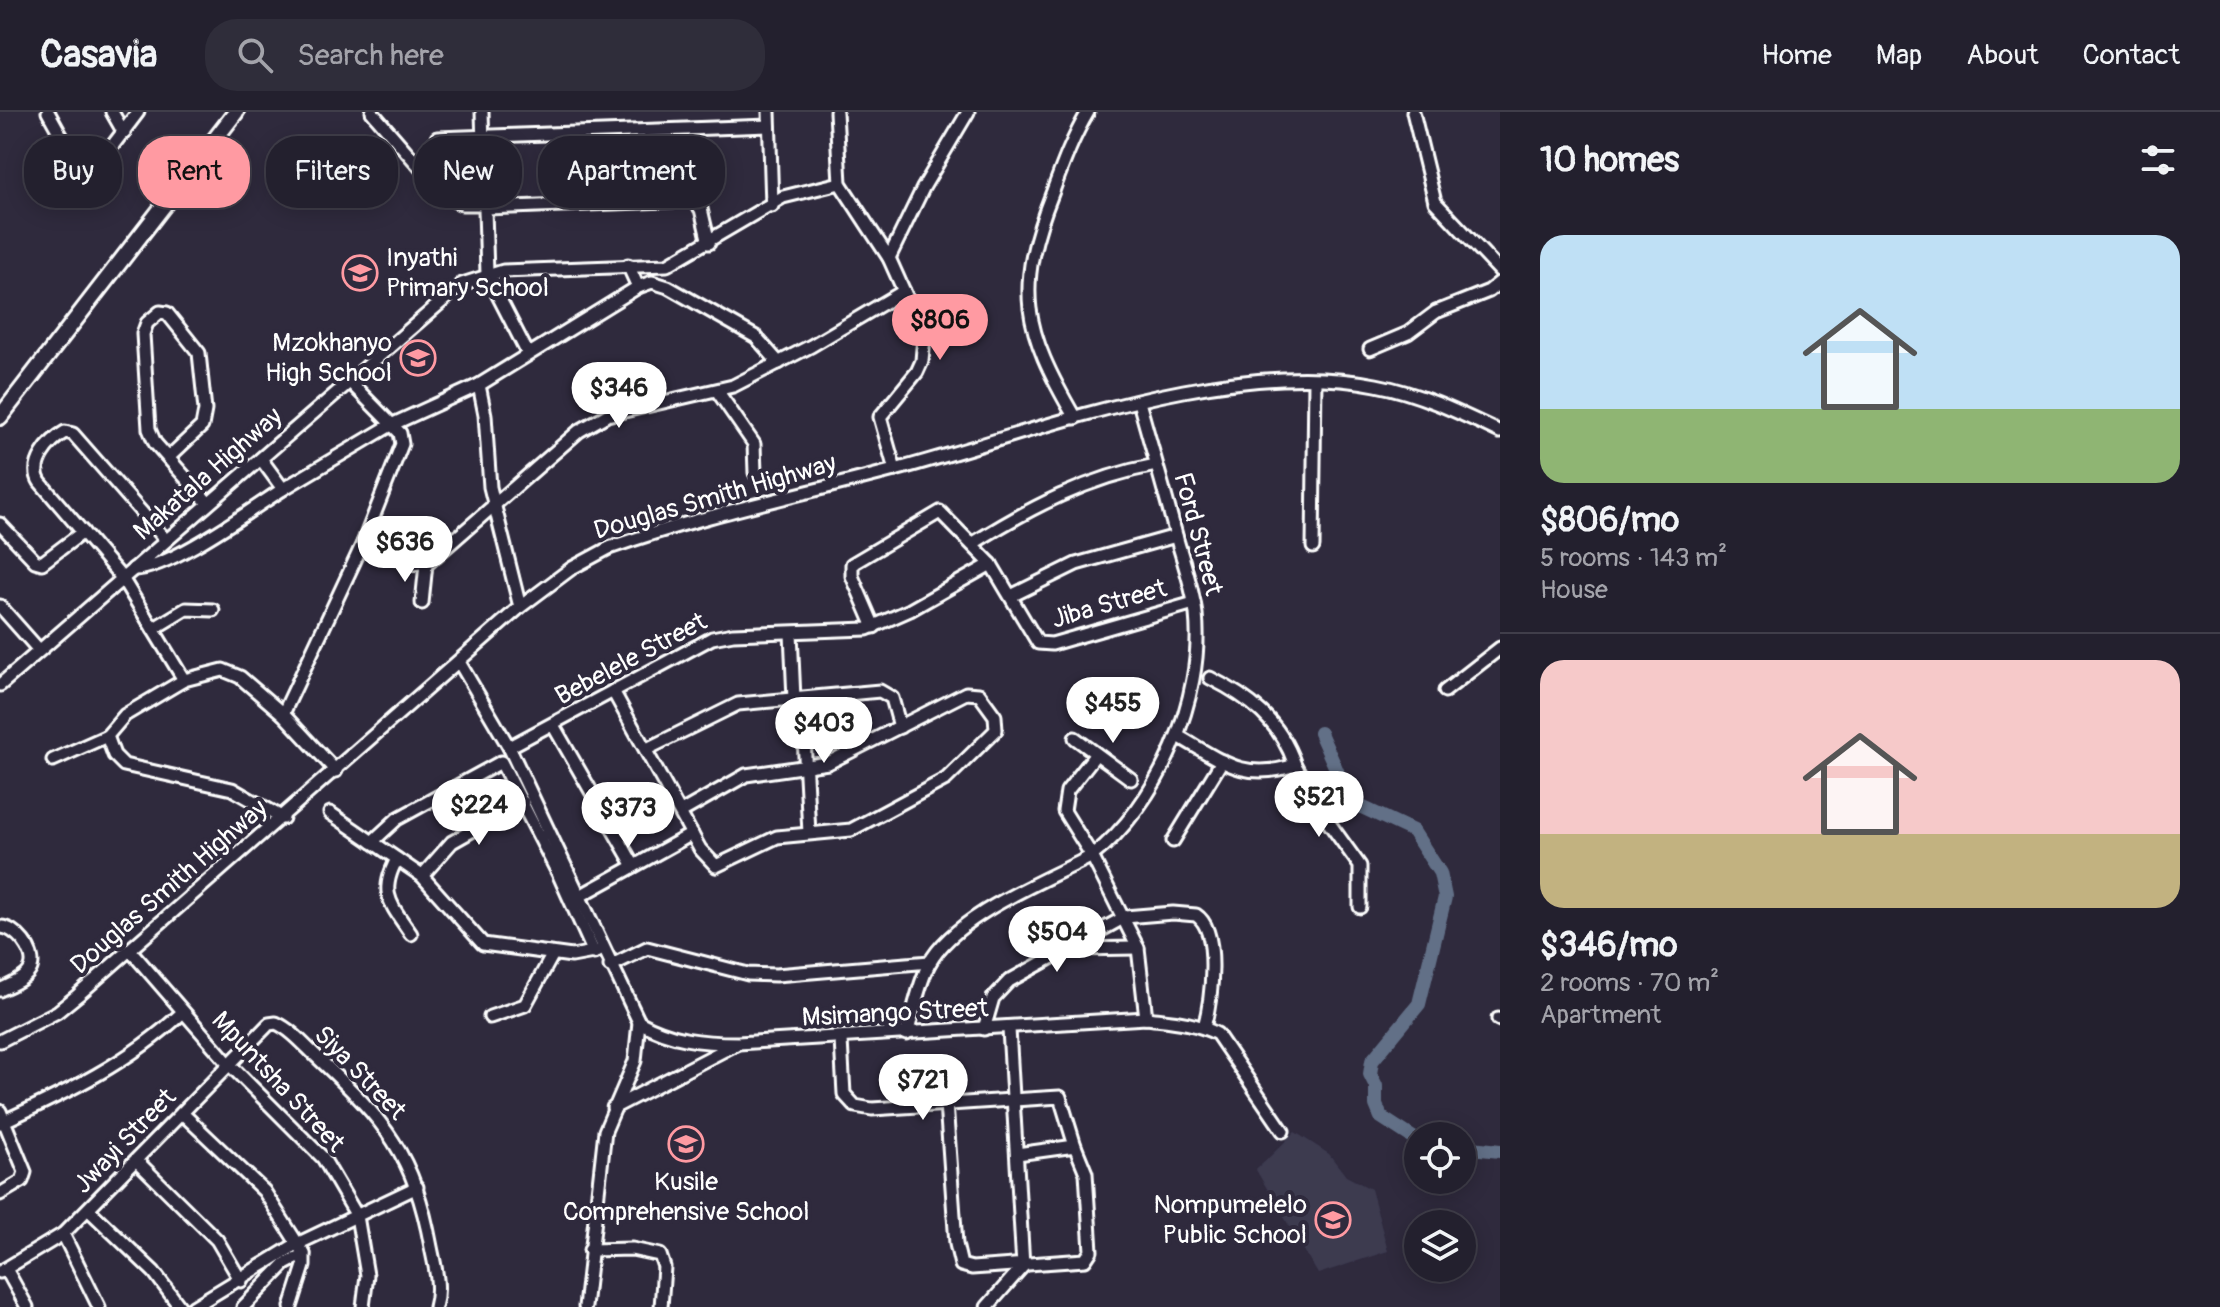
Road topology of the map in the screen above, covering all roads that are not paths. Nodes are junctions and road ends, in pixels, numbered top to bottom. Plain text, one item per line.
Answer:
1 (48, 112) edge
2 (112, 112) edge
3 (138, 112) edge
4 (226, 112) edge
5 (236, 112) edge
6 (372, 112) edge
7 (482, 112) edge
8 (769, 112) edge
9 (836, 112) edge
10 (968, 112) edge
11 (1088, 112) edge
12 (1413, 112) edge
13 (769, 126) junction
14 (124, 133) junction
15 (483, 135) junction
16 (468, 136) edge
17 (414, 160) edge
18 (840, 183) junction
19 (522, 205) edge
20 (772, 206) junction
21 (486, 208) edge
22 (709, 243) junction
23 (889, 258) junction
24 (628, 265) junction
25 (1500, 271) edge
26 (487, 274) junction
27 (1500, 282) edge
28 (638, 287) junction
29 (904, 291) junction
30 (1370, 349) dead end
31 (528, 354) junction
32 (779, 363) junction
33 (1312, 380) junction
34 (349, 381) junction
35 (479, 385) junction
36 (718, 392) junction
37 (0, 402) edge
38 (1139, 402) junction
39 (0, 417) edge
40 (1075, 418) junction
41 (391, 425) junction
42 (1500, 432) edge
43 (169, 457) junction
44 (261, 459) junction
45 (1156, 465) junction
46 (895, 470) junction
47 (755, 473) dead end
48 (283, 489) junction
49 (208, 503) junction
50 (494, 505) junction
51 (0, 524) edge
52 (83, 532) junction
53 (1176, 536) junction
54 (165, 539) junction
55 (363, 543) junction
56 (972, 544) junction
57 (1313, 547) dead end
58 (426, 564) junction
59 (991, 564) junction
60 (133, 569) junction
61 (122, 578) junction
62 (1011, 596) junction
63 (422, 603) dead end
64 (1194, 603) junction
65 (0, 606) edge
66 (520, 607) junction
67 (213, 610) dead end
68 (874, 627) junction
69 (153, 629) junction
70 (791, 633) junction
71 (1500, 648) edge
72 (39, 650) junction
73 (459, 662) junction
74 (1210, 678) dead end
75 (184, 680) junction
76 (0, 685) edge
77 (613, 691) junction
78 (1445, 691) dead end
79 (798, 699) junction
80 (283, 714) junction
81 (553, 725) junction
82 (900, 727) junction
83 (107, 736) junction
84 (1178, 736) junction
85 (1075, 738) dead end
86 (509, 747) junction
87 (647, 749) junction
88 (1096, 754) junction
89 (53, 760) dead end
90 (1222, 761) junction
91 (1295, 765) junction
92 (806, 768) junction
93 (336, 771) junction
94 (1131, 779) dead end
95 (523, 802) junction
96 (681, 812) junction
97 (330, 813) dead end
98 (283, 818) junction
99 (809, 833) junction
100 (692, 834) junction
101 (1173, 841) dead end
102 (372, 842) junction
103 (1092, 856) junction
104 (397, 859) junction
105 (634, 866) junction
106 (422, 876) junction
107 (580, 896) junction
108 (1360, 907) dead end
109 (1125, 917) junction
110 (0, 927) edge
111 (411, 934) dead end
112 (1138, 948) junction
113 (130, 950) junction
114 (1067, 950) junction
115 (598, 951) junction
116 (553, 954) junction
117 (930, 962) junction
118 (610, 966) junction
119 (0, 990) edge
120 (183, 1012) junction
121 (490, 1017) dead end
122 (1146, 1018) junction
123 (639, 1022) junction
124 (269, 1024) joint
125 (1204, 1027) junction
126 (984, 1029) junction
127 (1009, 1029) junction
128 (907, 1034) junction
129 (841, 1040) junction
130 (0, 1041) edge
131 (738, 1043) junction
132 (229, 1064) junction
133 (1013, 1099) junction
134 (946, 1103) junction
135 (612, 1108) junction
136 (182, 1113) junction
137 (2, 1118) edge
138 (1283, 1131) dead end
139 (1075, 1146) junction
140 (1017, 1154) junction
141 (137, 1161) junction
142 (417, 1187) junction
143 (0, 1194) edge
144 (89, 1210) junction
145 (357, 1216) junction
146 (63, 1234) junction
147 (299, 1250) junction
148 (590, 1250) junction
149 (1023, 1266) junction
150 (3, 1270) edge
151 (241, 1281) junction
152 (27, 1307) edge
153 (99, 1307) edge
154 (180, 1307) edge
155 (193, 1307) edge
156 (243, 1307) edge
157 (291, 1307) edge
158 (363, 1307) edge
159 (435, 1307) edge
160 (585, 1307) edge
161 (661, 1307) edge
162 (987, 1307) edge

1 - 14 street
2 - 14 street
3 - 14 street
4 - 37 main road
5 - 39 main road
6 - 17 street
7 - 15 street
8 - 13 street
9 - 18 street
10 - 23 street
11 - 40 street
12 - 25 street
13 - 15 street
13 - 20 street
15 - 16 street
18 - 20 street
18 - 23 street
19 - 22 street
20 - 22 street
21 - 26 street
22 - 24 street
23 - 29 street
24 - 26 street
24 - 28 street
26 - 31 street
26 - 34 street, Makatala Highway
27 - 30 street
28 - 31 street
28 - 32 street
29 - 32 street
29 - 46 street
31 - 35 street
32 - 36 street
33 - 38 street, Douglas Smith Highway
33 - 42 street, Douglas Smith Highway
33 - 57 street
34 - 41 street
34 - 44 street, Makatala Highway
35 - 41 street
35 - 50 street
36 - 47 street
36 - 50 street
38 - 40 street, Douglas Smith Highway
38 - 45 street, Ford Street
40 - 46 street, Douglas Smith Highway
41 - 48 street
41 - 55 street
43 - 43 street
43 - 49 street
44 - 48 street
44 - 49 street, Makatala Highway
45 - 53 street, Ford Street
45 - 56 street
46 - 66 street, Douglas Smith Highway
48 - 60 street
49 - 54 street, Makatala Highway
50 - 58 street
50 - 66 street
51 - 52 street
52 - 54 street
52 - 61 street
53 - 62 street
53 - 64 street, Ford Street
54 - 60 street, Makatala Highway
55 - 58 street
55 - 80 street
56 - 59 street
56 - 68 street
58 - 63 street
59 - 62 street
59 - 68 street
60 - 61 street, Makatala Highway
61 - 69 street
61 - 72 street, Makatala Highway
62 - 64 street, Jiba Street
64 - 84 street, Ford Street
65 - 72 street
66 - 73 street, Douglas Smith Highway
67 - 69 street
68 - 70 street, Bebelele Street
69 - 75 street
70 - 77 street, Bebelele Street
70 - 79 street
71 - 78 street
72 - 76 street, Makatala Highway
73 - 86 street
73 - 93 street, Douglas Smith Highway
74 - 91 street
75 - 80 street
75 - 83 street
77 - 81 street, Bebelele Street
77 - 87 street
79 - 82 street
79 - 87 street
79 - 92 street
80 - 93 street
81 - 86 street, Bebelele Street
81 - 105 street
82 - 92 street
82 - 99 street
83 - 89 street
83 - 98 street
84 - 90 street
84 - 103 street, Ford Street
85 - 88 street
86 - 107 street
87 - 96 street
88 - 94 street
88 - 103 street
90 - 91 street
90 - 101 street
91 - 108 street
92 - 96 street
92 - 99 street
93 - 98 street, Douglas Smith Highway
95 - 102 street
95 - 106 street
95 - 115 street
96 - 100 street
97 - 102 street
98 - 113 street, Douglas Smith Highway
99 - 100 street
100 - 105 street
102 - 104 street
103 - 109 street
103 - 117 street, Ford Street
104 - 106 street
104 - 111 street
105 - 107 street
106 - 116 street
107 - 115 street
109 - 112 street
109 - 114 street
109 - 125 street
110 - 119 street
112 - 114 street
112 - 122 street
113 - 120 street, Mpuntsha Street
113 - 130 street, Douglas Smith Highway
114 - 126 street
115 - 116 street
115 - 118 street
116 - 121 street
117 - 118 street
117 - 128 street, Ford Street
118 - 123 street
120 - 132 street, Mpuntsha Street
120 - 137 street
122 - 125 street, Msimango Street
122 - 127 street, Msimango Street
123 - 131 street, Msimango Street
123 - 135 street
124 - 132 street, Jwayi Street
124 - 142 street, Siya Street
125 - 138 street
126 - 127 street, Msimango Street
126 - 128 street, Msimango Street
127 - 133 street
128 - 129 street, Msimango Street
129 - 131 street, Msimango Street
129 - 134 street
131 - 135 street
132 - 136 street, Jwayi Street
132 - 145 street, Mpuntsha Street
133 - 134 street
133 - 139 street
133 - 140 street
134 - 149 street
135 - 148 street
136 - 141 street, Jwayi Street
136 - 147 street
137 - 143 street
139 - 140 street
139 - 149 street
140 - 149 street
141 - 144 street, Jwayi Street
141 - 151 street
142 - 145 street
142 - 159 street, Siya Street
144 - 146 street, Jwayi Street
144 - 154 street
145 - 147 street
145 - 158 street, Mpuntsha Street
146 - 150 street, Jwayi Street
146 - 153 street
147 - 151 street
147 - 156 street
147 - 157 street
148 - 160 street
148 - 161 street
149 - 162 street
150 - 152 street
151 - 155 street

